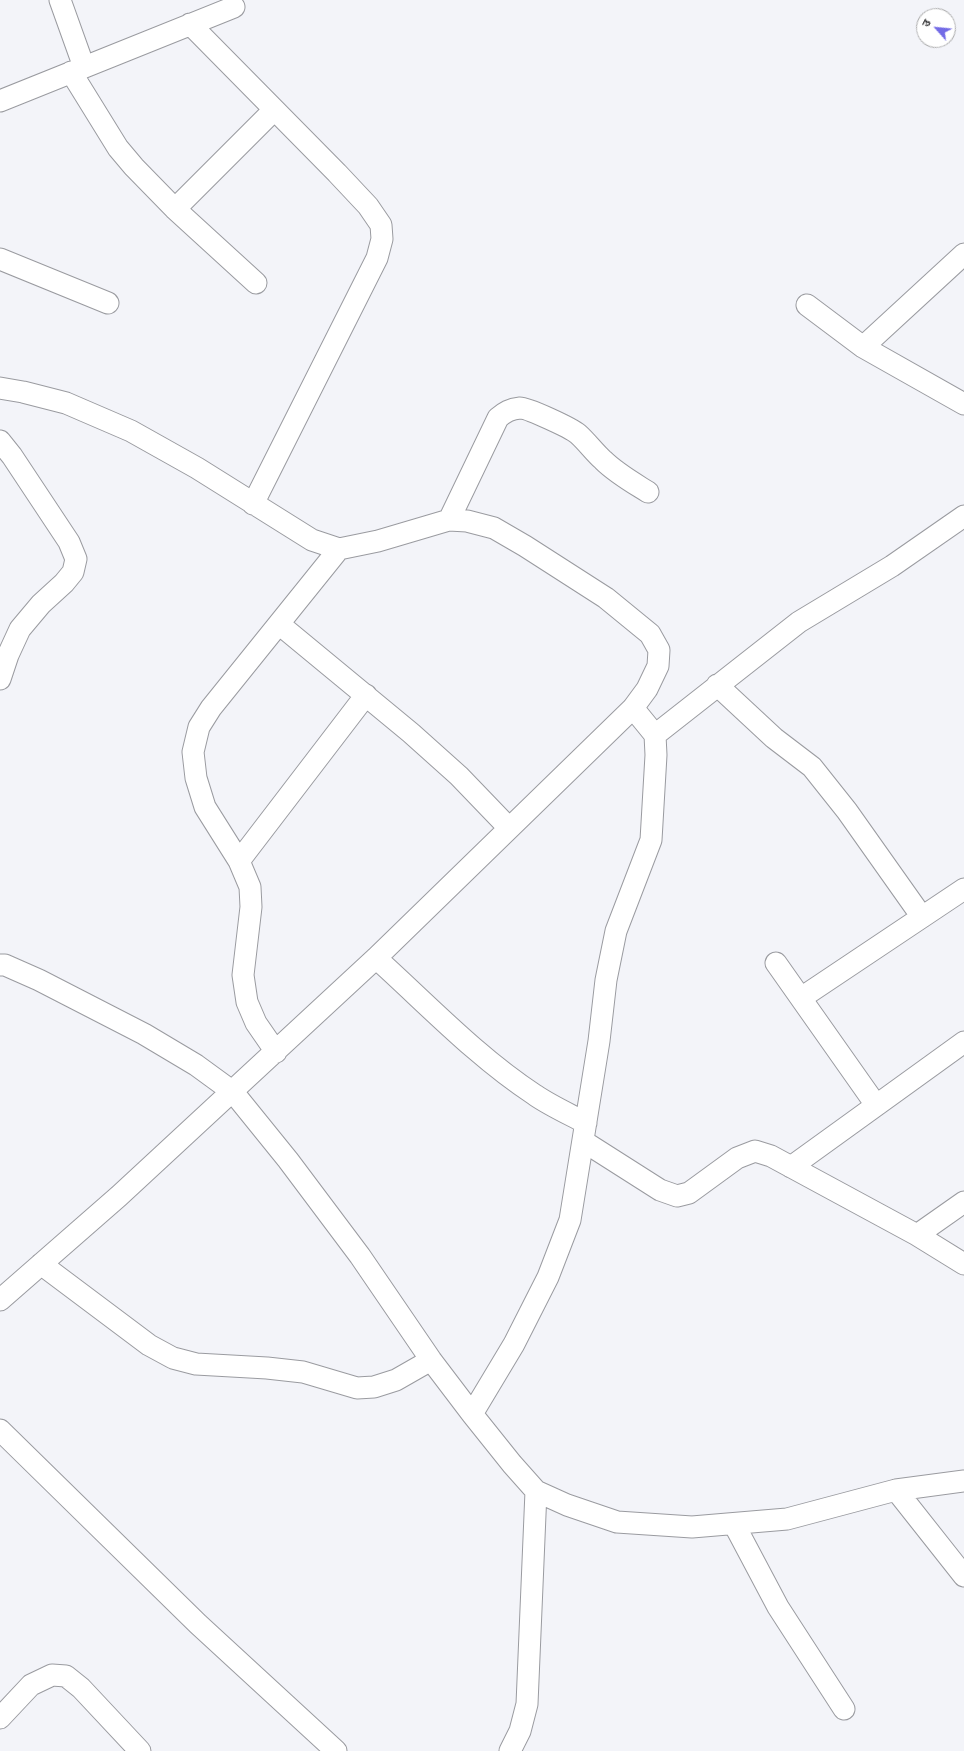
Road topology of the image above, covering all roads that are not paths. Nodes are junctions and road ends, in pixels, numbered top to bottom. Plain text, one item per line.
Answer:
1 (60, 0) edge
2 (234, 7) dead end
3 (190, 24) junction
4 (78, 70) junction
5 (0, 101) edge
6 (274, 110) junction
7 (176, 209) junction
8 (964, 254) edge
9 (0, 259) edge
10 (256, 282) dead end
11 (108, 303) dead end
12 (807, 305) dead end
13 (863, 347) junction
14 (0, 388) edge
15 (964, 404) edge
16 (0, 441) edge
17 (648, 492) dead end
18 (253, 504) junction
19 (964, 516) edge
20 (449, 520) junction
21 (338, 549) junction
22 (279, 624) junction
23 (2, 669) edge
24 (717, 685) junction
25 (366, 696) junction
26 (633, 708) junction
27 (655, 735) junction
28 (509, 828) junction
29 (239, 861) junction
30 (964, 889) edge
31 (922, 917) junction
32 (376, 958) junction
33 (776, 962) dead end
34 (0, 964) edge
35 (801, 998) junction
36 (964, 1042) edge
37 (276, 1052) junction
38 (233, 1092) junction
39 (876, 1106) junction
40 (584, 1132) junction
41 (791, 1167) junction
42 (964, 1202) edge
43 (917, 1235) junction
44 (41, 1264) junction
45 (964, 1264) edge
46 (0, 1300) edge
47 (431, 1360) junction
48 (472, 1414) junction
49 (0, 1430) edge
50 (964, 1481) edge
51 (896, 1490) junction
52 (536, 1491) junction
53 (734, 1524) junction
54 (964, 1576) edge
55 (844, 1709) dead end
56 (0, 1718) edge
57 (140, 1751) edge
58 (336, 1751) edge
59 (510, 1751) edge

1 - 4 street
2 - 3 street
3 - 4 street
3 - 6 street
4 - 5 street
4 - 7 street
6 - 7 street
6 - 18 street
7 - 10 street
8 - 13 street
9 - 11 street
12 - 13 street
13 - 15 street
14 - 18 street
16 - 23 street
17 - 20 street
18 - 21 street
19 - 24 street
20 - 21 street
20 - 26 street
21 - 22 street
22 - 25 street
22 - 29 street
24 - 27 street
24 - 31 street
25 - 28 street
25 - 29 street
26 - 27 street
26 - 28 street
27 - 40 street
28 - 32 street
29 - 37 street
30 - 31 street
31 - 35 street
32 - 37 street
32 - 40 street
33 - 35 street
34 - 38 street
35 - 39 street
36 - 39 street
37 - 38 street
38 - 44 street
38 - 47 street
39 - 41 street
40 - 41 street
40 - 48 street
41 - 43 street
42 - 43 street
43 - 45 street
44 - 46 street
44 - 47 street
47 - 48 street
48 - 52 street
49 - 58 street
50 - 51 street
51 - 53 street
51 - 54 street
52 - 53 street
52 - 59 street
53 - 55 street
56 - 57 street

